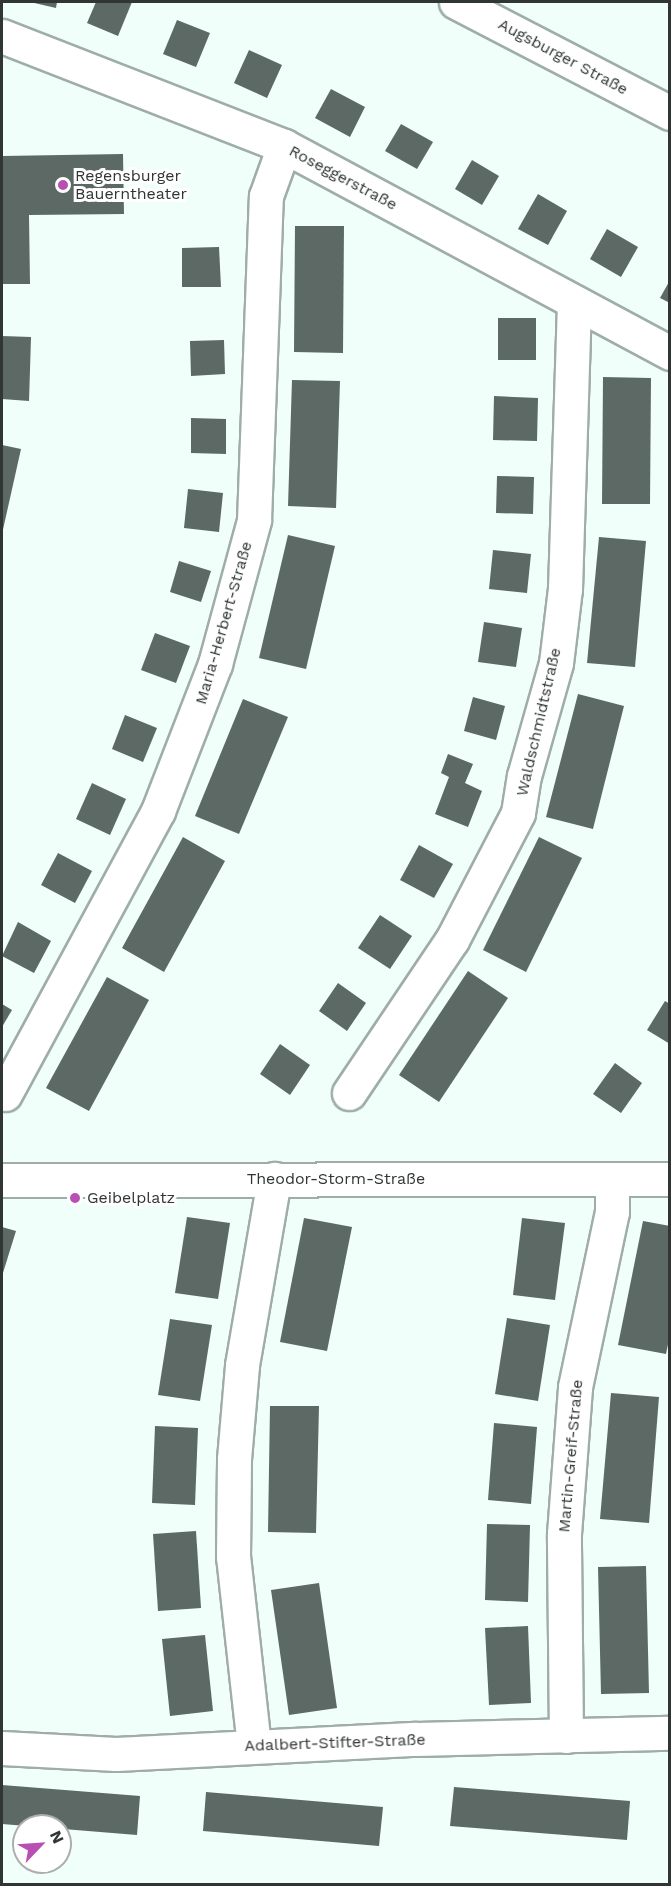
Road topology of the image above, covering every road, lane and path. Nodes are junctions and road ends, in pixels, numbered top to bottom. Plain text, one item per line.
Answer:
1 (456, 2) edge
2 (2, 36) edge
3 (669, 113) edge
4 (284, 146) junction
5 (574, 304) junction
6 (669, 352) edge
7 (349, 1093) dead end
8 (5, 1094) dead end
9 (274, 1179) junction
10 (612, 1179) junction
11 (669, 1179) edge
12 (2, 1180) edge
13 (669, 1733) edge
14 (566, 1736) junction
15 (254, 1746) junction
16 (2, 1748) edge

1 - 3 street, Augsburger Straße
2 - 4 street, Roseggerstraße
4 - 5 street, Roseggerstraße
4 - 8 street, Maria-Herbert-Straße
5 - 6 street, Roseggerstraße
5 - 7 street, Waldschmidtstraße
9 - 10 street, Theodor-Storm-Straße
9 - 12 street, Theodor-Storm-Straße
9 - 15 street
10 - 11 street, Theodor-Storm-Straße
10 - 14 street, Martin-Greif-Straße
13 - 14 street, Adalbert-Stifter-Straße
14 - 15 street, Adalbert-Stifter-Straße
15 - 16 street, Adalbert-Stifter-Straße

